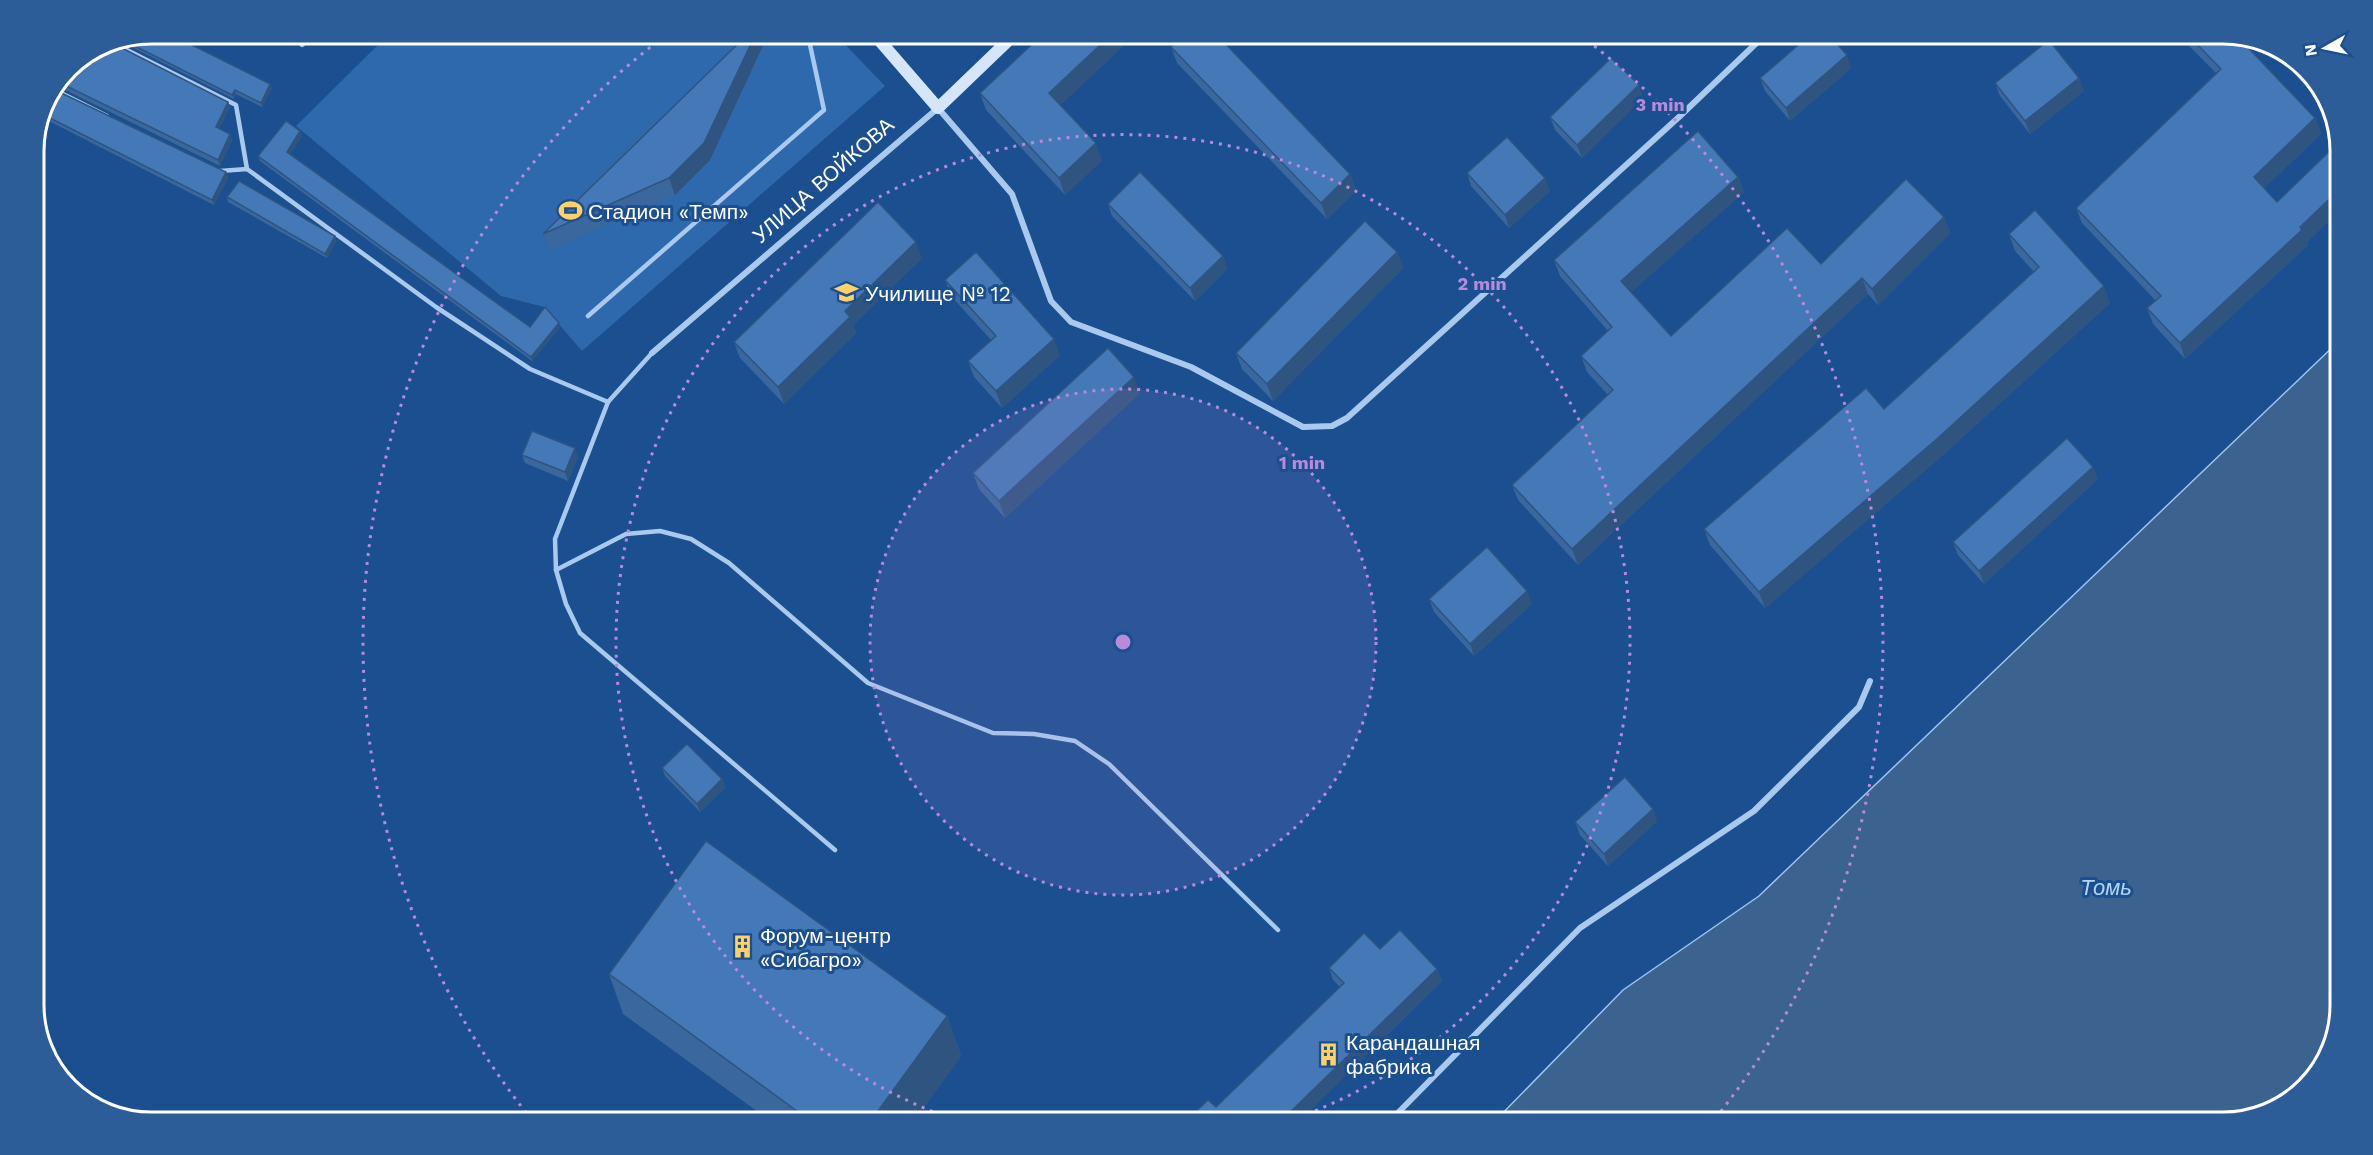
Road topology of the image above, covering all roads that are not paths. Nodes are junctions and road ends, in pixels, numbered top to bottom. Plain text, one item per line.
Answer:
1 (810, 44) edge
2 (883, 44) edge
3 (1005, 44) edge
4 (1755, 44) edge
5 (122, 47) edge
6 (60, 93) edge
7 (938, 108) junction
8 (116, 120) edge
9 (212, 167) edge
10 (247, 169) junction
11 (588, 316) dead end
12 (652, 353) joint
13 (608, 402) junction
14 (556, 570) junction
15 (1870, 681) dead end
16 (835, 850) dead end
17 (1278, 930) dead end
18 (1399, 1112) edge

1 - 11 lane
2 - 7 street
3 - 7 street, УЛИЦА ВОЙКОВА
4 - 7 street
5 - 10 lane
6 - 8 lane
7 - 12 street, УЛИЦА ВОЙКОВА
9 - 10 lane
10 - 13 lane
12 - 13 lane
13 - 14 lane
14 - 16 lane
14 - 17 lane
15 - 18 street

